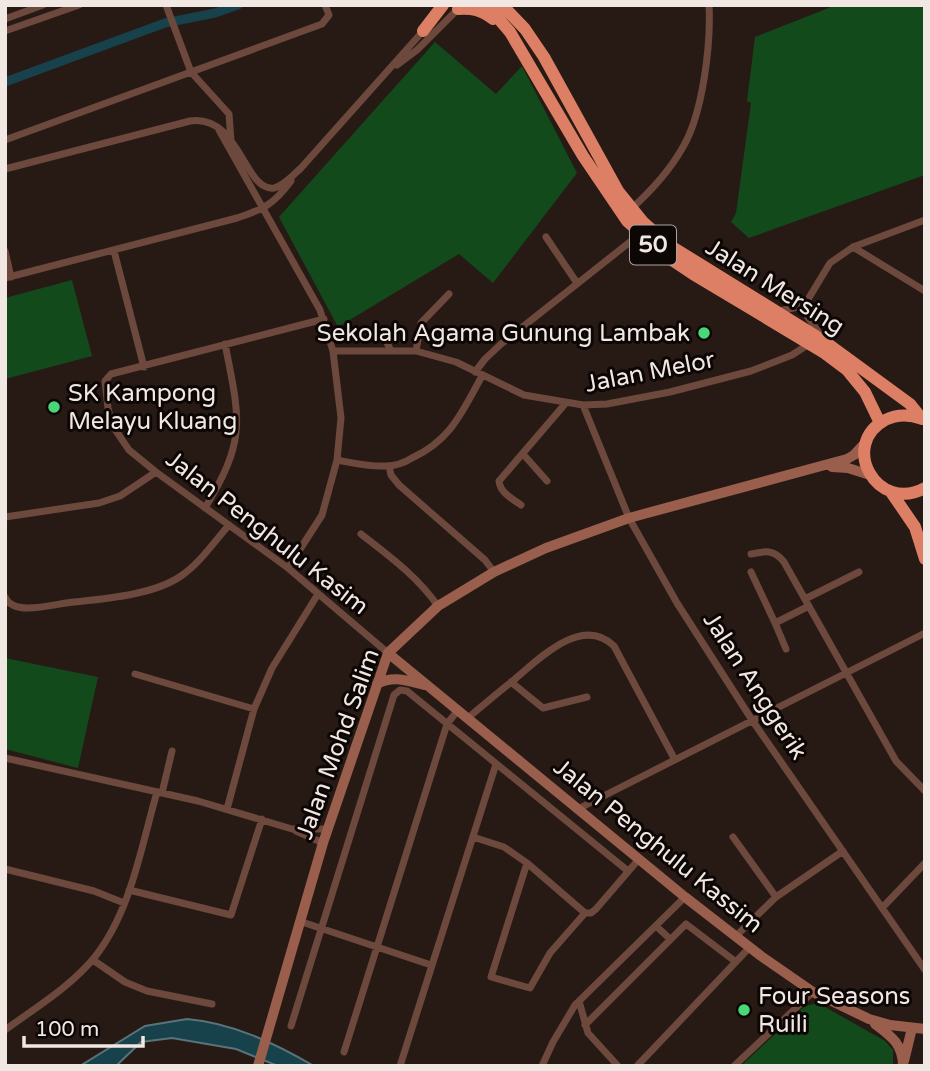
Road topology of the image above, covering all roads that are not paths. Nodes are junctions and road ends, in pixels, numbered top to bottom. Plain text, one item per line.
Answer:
1 (43, 5) edge
2 (79, 5) edge
3 (166, 5) edge
4 (325, 5) edge
5 (443, 5) edge
6 (487, 5) edge
7 (502, 5) edge
8 (516, 5) edge
9 (709, 5) edge
10 (457, 7) edge
11 (5, 8) edge
12 (7, 18) edge
13 (525, 29) junction
14 (9, 30) edge
15 (423, 32) junction
16 (520, 47) junction
17 (391, 70) junction
18 (191, 72) junction
19 (216, 126) junction
20 (5, 140) edge
21 (231, 141) junction
22 (301, 168) junction
23 (5, 169) edge
24 (264, 209) junction
25 (631, 209) junction
26 (925, 220) edge
27 (640, 234) junction
28 (546, 237) dead end
29 (853, 247) junction
30 (5, 251) edge
31 (114, 251) junction
32 (8, 277) edge
33 (577, 283) junction
34 (925, 291) edge
35 (449, 294) dead end
36 (807, 301) junction
37 (775, 312) junction
38 (324, 319) junction
39 (375, 337) dead end
40 (824, 341) junction
41 (225, 344) junction
42 (809, 344) junction
43 (390, 349) junction
44 (333, 351) junction
45 (416, 351) junction
46 (144, 367) junction
47 (478, 374) junction
48 (565, 404) junction
49 (583, 405) junction
50 (923, 421) edge
51 (880, 423) junction
52 (867, 441) junction
53 (523, 454) junction
54 (337, 460) junction
55 (389, 466) junction
56 (824, 466) junction
57 (156, 472) junction
58 (870, 475) junction
59 (547, 481) dead end
60 (925, 488) edge
61 (891, 492) junction
62 (521, 505) dead end
63 (205, 508) junction
64 (5, 517) edge
65 (629, 518) junction
66 (229, 525) junction
67 (361, 534) dead end
68 (751, 554) dead end
69 (925, 559) edge
70 (288, 568) junction
71 (494, 572) junction
72 (751, 572) dead end
73 (859, 572) dead end
74 (318, 594) junction
75 (5, 597) edge
76 (807, 602) junction
77 (438, 606) junction
78 (775, 623) junction
79 (925, 633) edge
80 (786, 649) dead end
81 (388, 653) junction
82 (845, 673) junction
83 (135, 674) dead end
84 (511, 682) junction
85 (377, 684) junction
86 (429, 686) junction
87 (400, 690) joint
88 (587, 697) dead end
89 (254, 709) junction
90 (458, 710) junction
91 (468, 718) junction
92 (752, 720) junction
93 (447, 724) junction
94 (172, 751) dead end
95 (5, 758) edge
96 (675, 760) junction
97 (496, 764) junction
98 (925, 791) edge
99 (159, 792) junction
100 (226, 809) junction
101 (578, 809) junction
102 (262, 819) junction
103 (292, 829) junction
104 (328, 830) junction
105 (473, 837) junction
106 (733, 837) dead end
107 (323, 843) junction
108 (843, 851) junction
109 (639, 859) junction
110 (527, 863) junction
111 (925, 863) edge
112 (8, 869) edge
113 (628, 872) junction
114 (5, 879) edge
115 (130, 890) junction
116 (685, 897) junction
117 (776, 897) junction
118 (124, 903) junction
119 (882, 908) junction
120 (585, 913) junction
121 (299, 921) junction
122 (656, 926) junction
123 (321, 928) junction
124 (736, 937) junction
125 (670, 939) junction
126 (377, 946) junction
127 (749, 947) junction
128 (93, 960) junction
129 (736, 962) junction
130 (430, 965) junction
131 (925, 971) edge
132 (813, 992) junction
133 (579, 1001) junction
134 (212, 1004) dead end
135 (869, 1019) junction
136 (585, 1024) junction
137 (291, 1026) dead end
138 (912, 1028) junction
139 (925, 1029) edge
140 (5, 1030) edge
141 (344, 1052) dead end
142 (903, 1064) edge
143 (258, 1066) edge
144 (400, 1066) edge
145 (542, 1066) edge
146 (618, 1066) edge
147 (637, 1066) edge
148 (734, 1066) edge

1 - 12 street
2 - 14 street
3 - 18 street
4 - 18 street
5 - 15 highway
6 - 16 highway, Jalan Mersing / 50
7 - 13 highway, Jalan Mersing / 50
8 - 13 highway
9 - 25 street
10 - 15 street
10 - 16 highway
10 - 17 street
11 - 12 street
12 - 14 street
13 - 25 highway, Jalan Mersing / 50
15 - 17 street
16 - 27 highway, Jalan Mersing / 50
17 - 22 street
18 - 20 street
18 - 21 street
19 - 21 street
19 - 23 street
19 - 24 street
21 - 22 street
22 - 24 street
24 - 31 street
24 - 38 street
25 - 37 highway, Jalan Mersing / 50
26 - 29 street
27 - 33 street
27 - 42 highway, Jalan Mersing / 50
28 - 33 street
29 - 34 street
29 - 36 street
30 - 32 street
31 - 32 street
31 - 46 street
33 - 47 street
35 - 45 street
36 - 37 street
36 - 40 street
37 - 40 highway, Jalan Mersing / 50
38 - 41 street, Jalan Penghulu Kasim
38 - 44 street
39 - 43 street
40 - 50 highway, Jalan Mersing / 50
41 - 46 street, Jalan Penghulu Kasim
41 - 63 street
42 - 49 street, Jalan Melor
42 - 51 highway, Jalan Mersing / 50
43 - 44 street, Jalan Melor
43 - 45 street, Jalan Melor
44 - 54 street
45 - 47 street, Jalan Melor
46 - 57 street, Jalan Penghulu Kasim
47 - 48 street, Jalan Melor
47 - 55 street
48 - 49 street, Jalan Melor
48 - 53 street
49 - 65 street, Jalan Anggerik
50 - 51 highway, 50
51 - 52 highway
52 - 56 street, Jalan Mohd Salim
52 - 58 highway
53 - 59 street
53 - 62 street
54 - 55 street
54 - 70 street
55 - 71 street
56 - 58 street, Jalan Mohd Salim
56 - 65 street, Jalan Mohd Salim
57 - 63 street, Jalan Penghulu Kasim
57 - 64 street
58 - 61 highway
60 - 61 highway
61 - 69 highway
63 - 66 street, Jalan Penghulu Kasim
65 - 71 street, Jalan Mohd Salim
65 - 92 street, Jalan Anggerik
66 - 70 street, Jalan Penghulu Kasim
66 - 75 street
67 - 77 street
68 - 76 street
70 - 74 street, Jalan Penghulu Kasim
71 - 77 street, Jalan Mohd Salim
72 - 78 street
73 - 76 street
74 - 81 street, Jalan Penghulu Kasim
74 - 89 street
76 - 78 street
76 - 82 street
77 - 81 street, Jalan Mohd Salim
78 - 80 street
79 - 82 street
81 - 85 street, Jalan Mohd Salim
81 - 86 street, Jalan Penghulu Kassim
82 - 92 street
82 - 98 street
83 - 89 street
84 - 88 street
84 - 91 street
84 - 96 street
85 - 86 street
85 - 104 street, Jalan Mohd Salim
86 - 90 street, Jalan Penghulu Kassim
87 - 93 street, Jalan Penghulu Kassim
87 - 123 street, Jalan Mohd Salim
89 - 100 street
90 - 91 street, Jalan Penghulu Kassim
90 - 93 street
91 - 101 street, Jalan Penghulu Kassim
92 - 96 street
92 - 108 street, Jalan Anggerik
93 - 97 street, Jalan Penghulu Kassim
93 - 126 street
94 - 99 street
95 - 99 street
96 - 101 street
97 - 105 street
97 - 113 street, Jalan Penghulu Kassim
99 - 100 street
99 - 115 street
100 - 102 street
101 - 109 street, Jalan Penghulu Kassim
102 - 103 street
102 - 115 street
103 - 104 street
103 - 107 street
104 - 107 street, Jalan Mohd Salim
105 - 110 street
105 - 130 street
106 - 117 street
107 - 121 street, Jalan Mohd Salim
108 - 117 street
108 - 119 street, Jalan Anggerik
109 - 113 street
109 - 116 street, Jalan Penghulu Kassim
110 - 120 street
110 - 120 street
111 - 119 street
112 - 114 street
112 - 118 street
113 - 120 street
115 - 118 street
116 - 122 street
116 - 124 street, Jalan Penghulu Kassim
117 - 124 street
118 - 128 street
119 - 131 street, Jalan Anggerik
121 - 123 street
121 - 143 street, Jalan Mohd Salim
122 - 125 street
122 - 133 street
123 - 126 street
123 - 137 street, Jalan Mohd Salim
124 - 127 street, Jalan Penghulu Kassim
125 - 129 street
125 - 136 street
126 - 130 street
126 - 141 street
127 - 129 street
127 - 132 street, Jalan Penghulu Kassim
128 - 134 street
128 - 140 street
129 - 147 street
130 - 144 street
132 - 135 street, Jalan Penghulu Kassim
132 - 148 street
133 - 136 street
133 - 145 street
135 - 138 street, Jalan Penghulu Kassim
135 - 142 street
136 - 146 street
138 - 139 street, Jalan Penghulu Kassim
138 - 142 street

